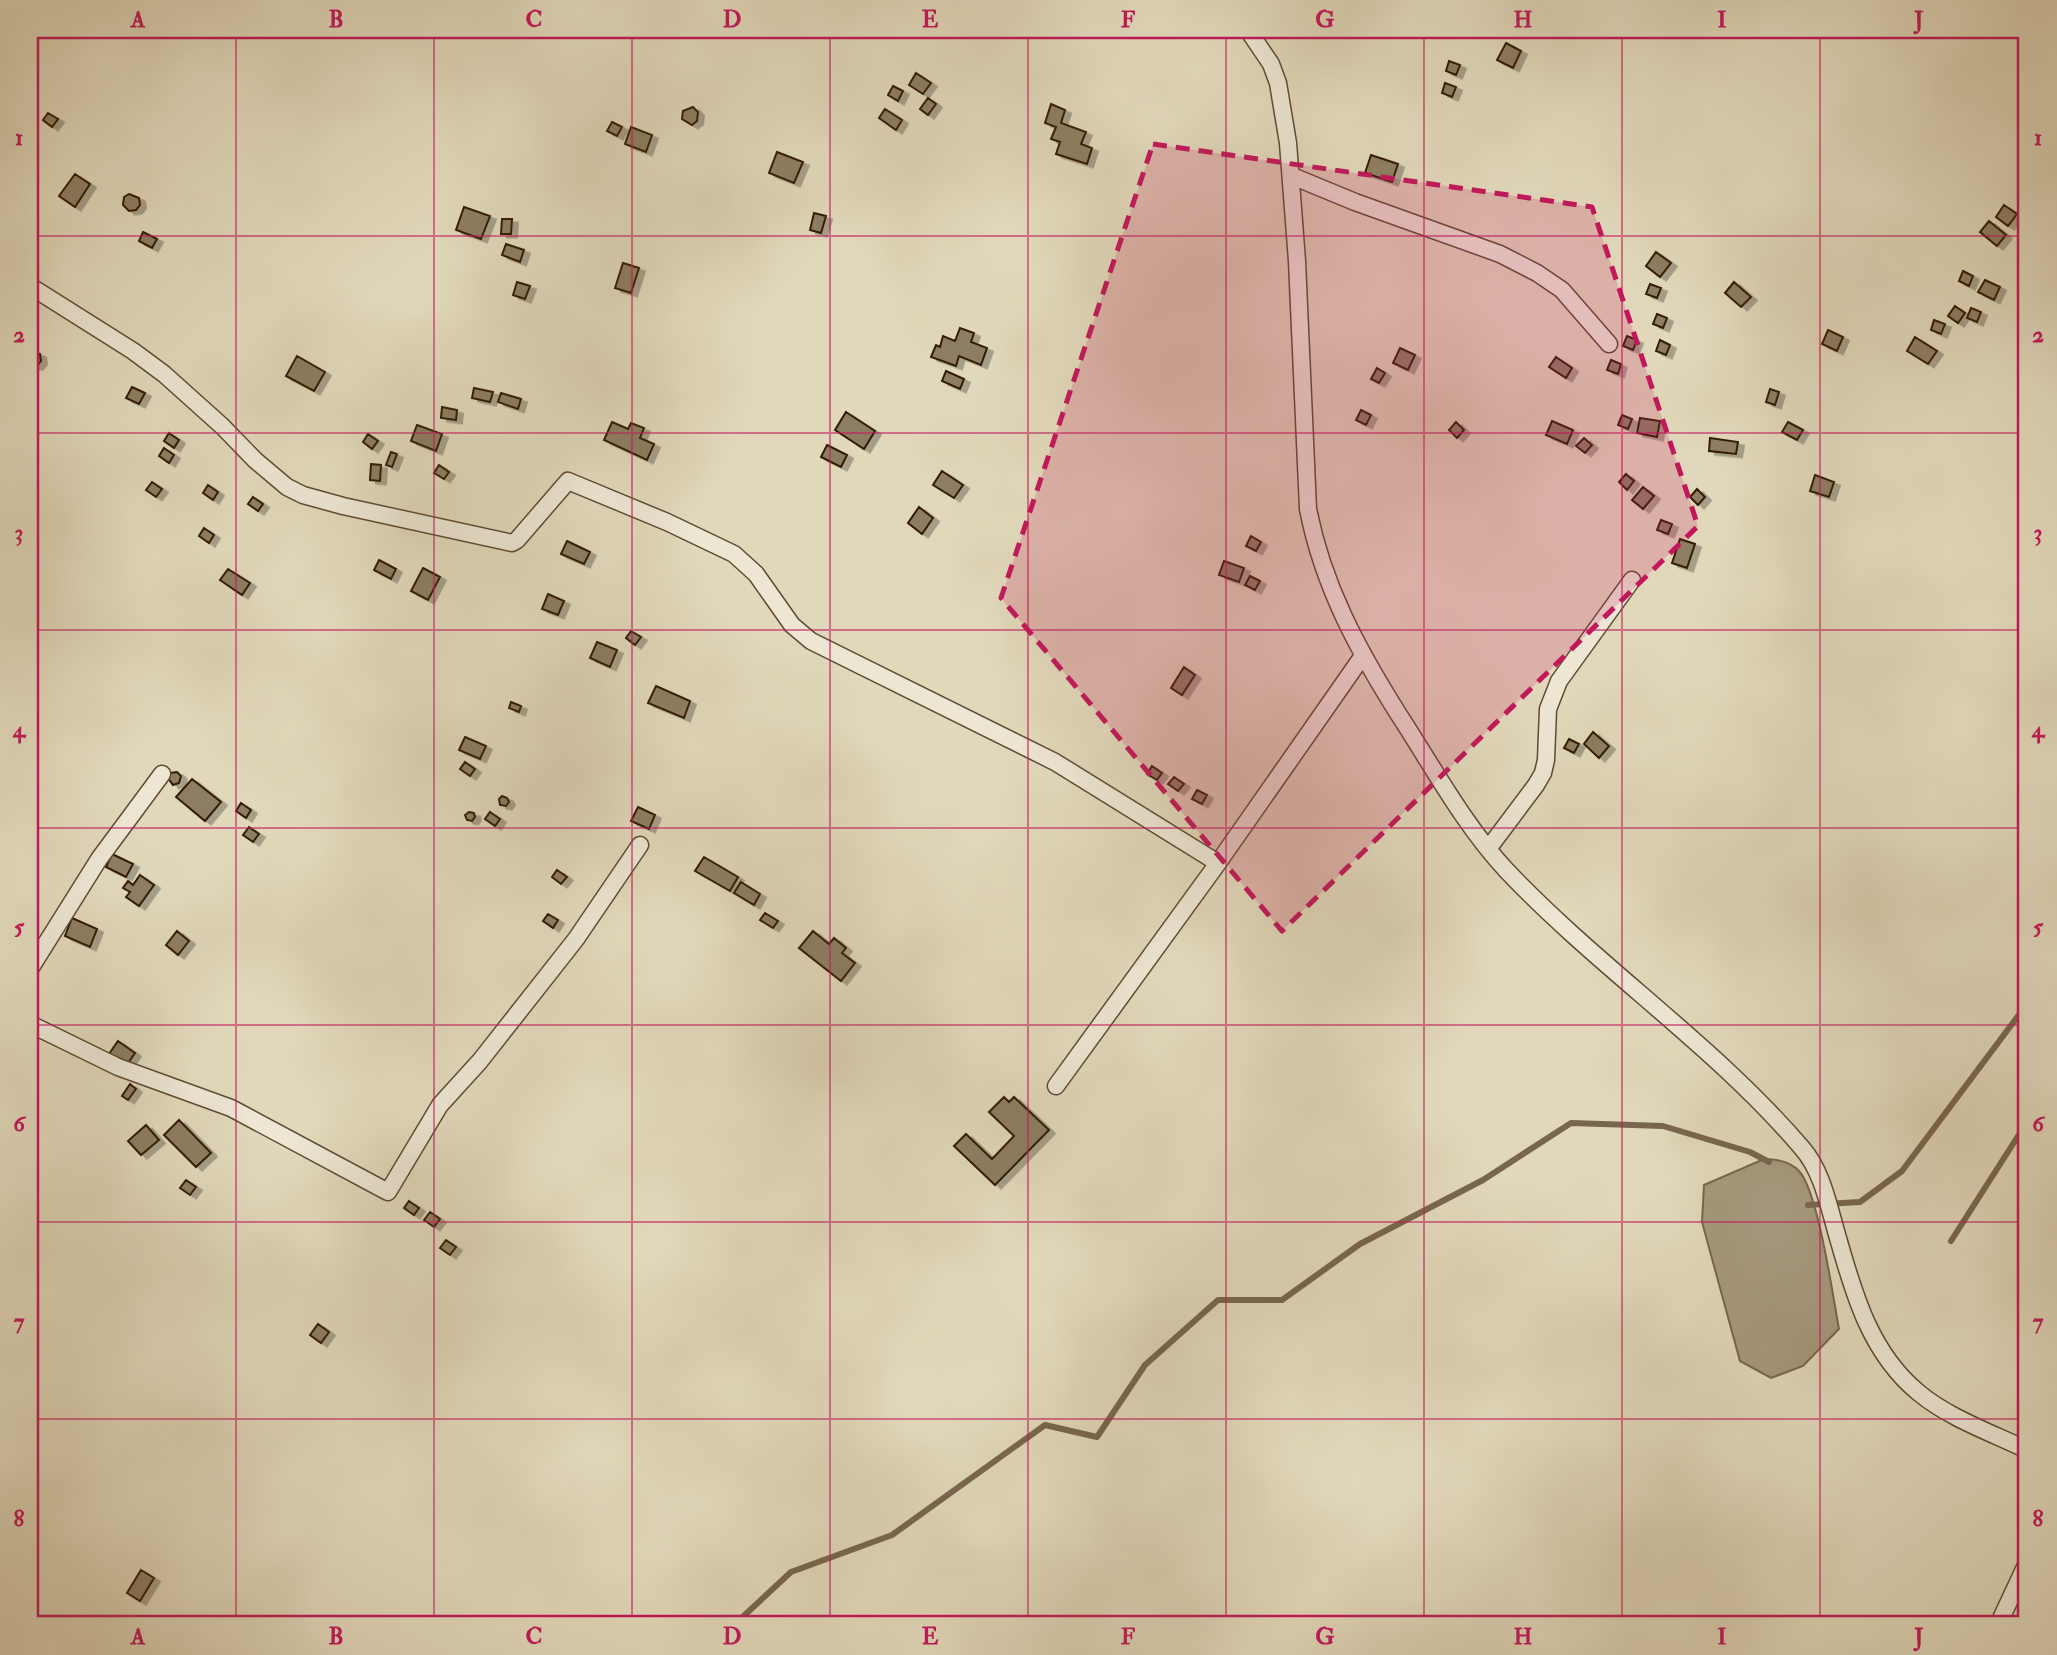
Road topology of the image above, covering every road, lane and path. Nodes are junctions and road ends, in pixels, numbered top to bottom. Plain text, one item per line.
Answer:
1 (1248, 30) edge
2 (1292, 176) junction
3 (30, 286) edge
4 (1609, 344) dead end
5 (1632, 580) dead end
6 (1362, 657) junction
7 (162, 774) dead end
8 (640, 845) dead end
9 (1488, 849) junction
10 (1218, 863) junction
11 (30, 969) edge
12 (30, 1024) edge
13 (1056, 1086) dead end
14 (2027, 1450) edge
15 (2027, 1563) edge
16 (1998, 1625) edge

1 - 2 street
2 - 4 street
2 - 6 street
3 - 10 street
5 - 9 street
6 - 9 street
6 - 10 street
7 - 11 street
8 - 12 street
9 - 14 street
10 - 13 street
15 - 16 street

